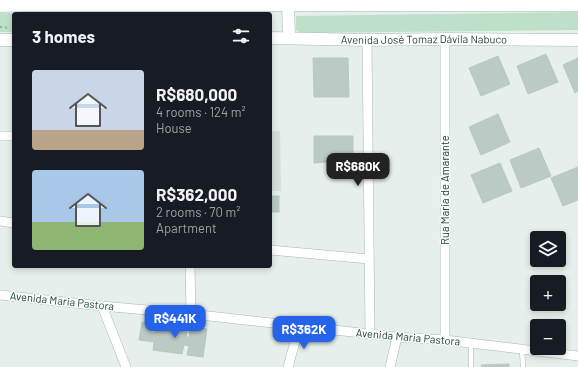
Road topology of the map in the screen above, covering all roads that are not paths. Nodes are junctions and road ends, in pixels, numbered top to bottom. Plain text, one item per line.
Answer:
1 (39, 2) edge
2 (288, 4) junction
3 (578, 5) edge
4 (0, 6) edge
5 (12, 34) edge
6 (272, 38) edge
7 (289, 38) junction
8 (445, 39) junction
9 (0, 40) edge
10 (367, 40) junction
11 (578, 40) edge
12 (0, 136) edge
13 (12, 136) edge
14 (0, 221) edge
15 (12, 223) edge
16 (272, 250) edge
17 (369, 259) junction
18 (190, 268) edge
19 (0, 295) edge
20 (102, 306) junction
21 (191, 314) junction
22 (300, 327) junction
23 (370, 334) junction
24 (397, 338) junction
25 (445, 340) junction
26 (471, 343) junction
27 (522, 350) junction
28 (578, 356) edge
29 (126, 367) edge
30 (288, 367) edge
31 (390, 367) edge
32 (471, 367) edge
33 (523, 367) edge

1 - 2 main road
1 - 4 main road
2 - 3 main road
2 - 7 main road
5 - 9 main road
6 - 7 main road, Avenida José Tomaz Dávila Nabuco
7 - 10 main road, Avenida José Tomaz Dávila Nabuco
8 - 10 main road, Avenida José Tomaz Dávila Nabuco
8 - 11 main road, Avenida José Tomaz Dávila Nabuco
8 - 25 street, Rua Maria de Amarante
10 - 17 street
12 - 13 street
14 - 15 street
16 - 17 street
17 - 23 street
18 - 21 street
19 - 20 street, Avenida Maria Pastora
20 - 21 street, Avenida Maria Pastora
20 - 29 street
21 - 22 street, Avenida Maria Pastora
22 - 23 street, Avenida Maria Pastora
22 - 30 street
23 - 24 street, Avenida Maria Pastora
24 - 25 street, Avenida Maria Pastora
24 - 31 street
25 - 26 street, Avenida Maria Pastora
26 - 27 street, Avenida Maria Pastora
26 - 32 lane
27 - 28 street, Avenida Maria Pastora
27 - 33 lane

